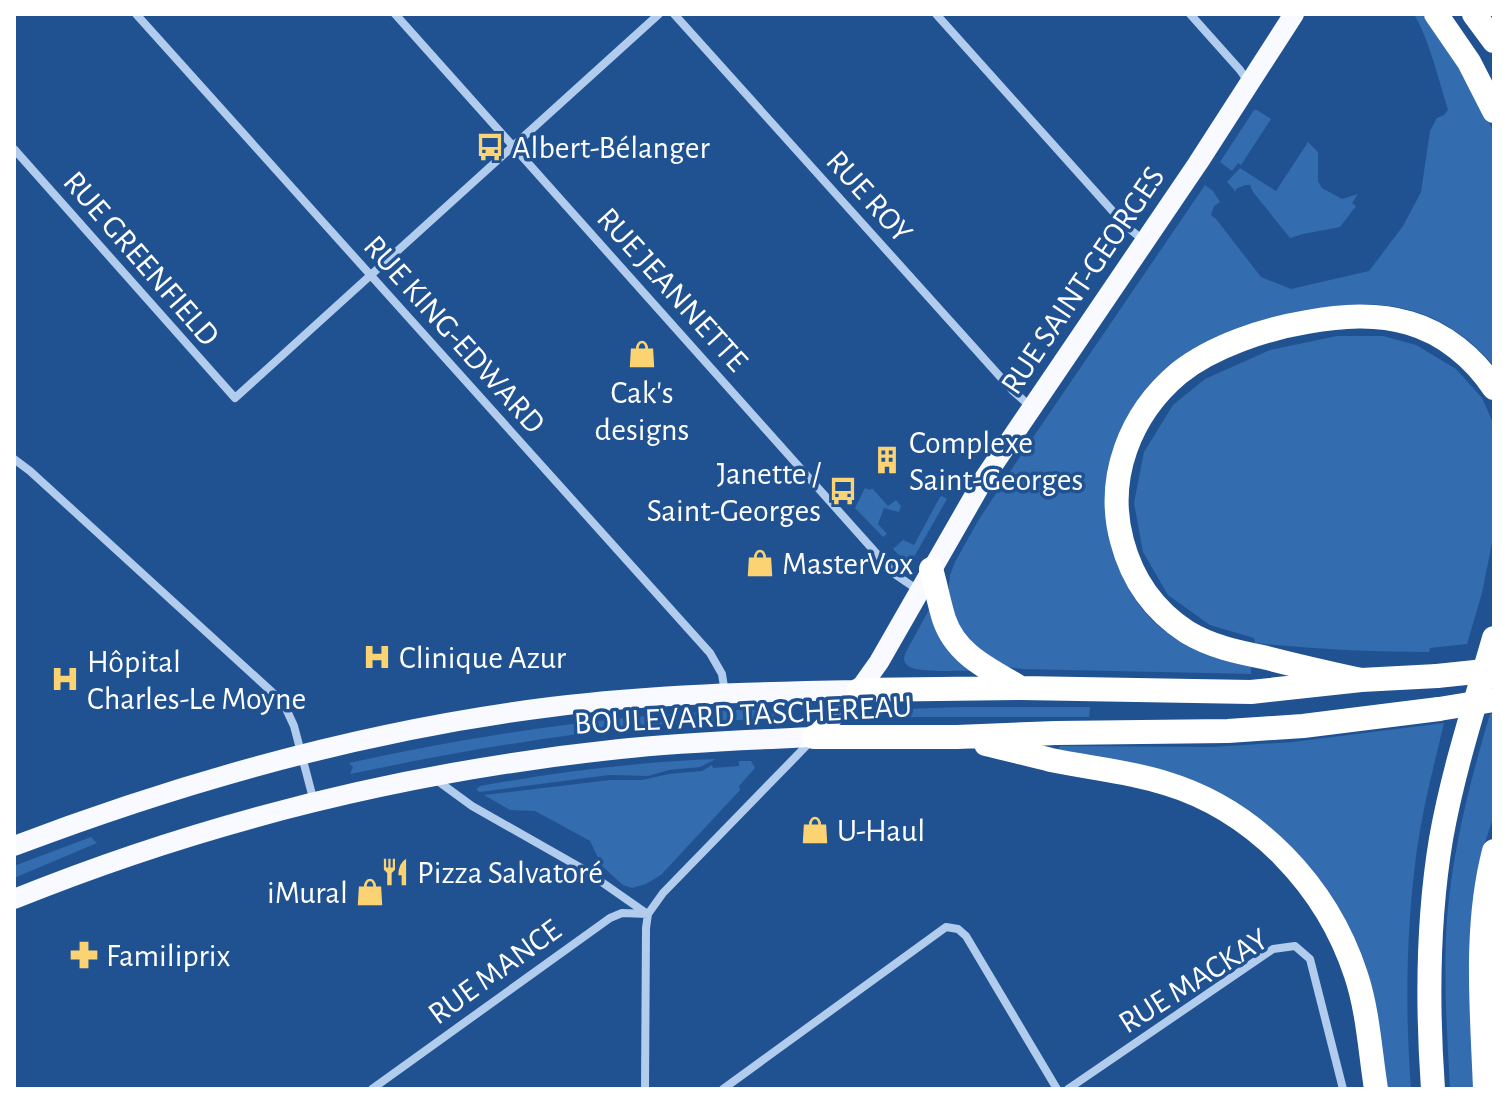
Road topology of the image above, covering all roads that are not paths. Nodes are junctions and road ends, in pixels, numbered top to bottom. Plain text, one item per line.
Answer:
1 (136, 14) edge
2 (395, 14) edge
3 (659, 14) edge
4 (674, 14) edge
5 (936, 14) edge
6 (1190, 14) edge
7 (1294, 14) edge
8 (1436, 14) edge
9 (1474, 14) edge
10 (1494, 41) edge
11 (1249, 83) junction
12 (1494, 111) edge
13 (514, 147) junction
14 (14, 149) edge
15 (1145, 242) junction
16 (370, 274) junction
17 (1494, 388) edge
18 (1032, 407) junction
19 (14, 459) edge
20 (925, 580) junction
21 (1494, 638) edge
22 (1494, 670) edge
23 (1361, 680) junction
24 (1021, 688) junction
25 (859, 690) junction
26 (725, 693) junction
27 (1494, 700) edge
28 (814, 737) junction
29 (957, 737) junction
30 (302, 754) junction
31 (431, 777) junction
32 (314, 802) junction
33 (14, 846) edge
34 (1494, 851) edge
35 (14, 899) edge
36 (648, 914) junction
37 (372, 1089) edge
38 (645, 1089) edge
39 (723, 1089) edge
40 (1057, 1089) edge
41 (1068, 1089) edge
42 (1343, 1089) edge
43 (1376, 1089) edge
44 (1433, 1089) edge
45 (1485, 1089) edge

1 - 16 street, RUE KING-EDWARD
2 - 13 street, RUE JEANNETTE
3 - 13 street
4 - 18 street, RUE ROY
5 - 15 street
6 - 11 street
7 - 11 main road, RUE SAINT-GEORGES
8 - 12 highway
9 - 10 highway
11 - 15 main road, RUE SAINT-GEORGES
13 - 16 street
13 - 20 street, RUE JEANNETTE
14 - 16 street, RUE GREENFIELD
15 - 18 main road, RUE SAINT-GEORGES
16 - 26 street, RUE KING-EDWARD
17 - 23 highway
18 - 20 main road, RUE SAINT-GEORGES
19 - 30 street
20 - 24 highway
20 - 25 main road, RUE SAINT-GEORGES
21 - 44 highway
22 - 23 highway, BOULEVARD TASCHEREAU, bridge
23 - 24 highway, BOULEVARD TASCHEREAU
24 - 25 highway, BOULEVARD TASCHEREAU
25 - 26 main road, BOULEVARD TASCHEREAU
25 - 28 main road, RUE SAINT-GEORGES
26 - 30 main road, BOULEVARD TASCHEREAU
27 - 29 highway, BOULEVARD TASCHEREAU, bridge
28 - 29 highway, BOULEVARD TASCHEREAU
28 - 31 main road, BOULEVARD TASCHEREAU
28 - 36 street
29 - 43 highway
30 - 32 street
30 - 33 main road, BOULEVARD TASCHEREAU
31 - 32 main road, BOULEVARD TASCHEREAU
31 - 36 street
32 - 35 main road, BOULEVARD TASCHEREAU
34 - 45 highway
36 - 37 street, RUE MANCE
36 - 38 street
39 - 40 street
41 - 42 street, RUE MACKAY

